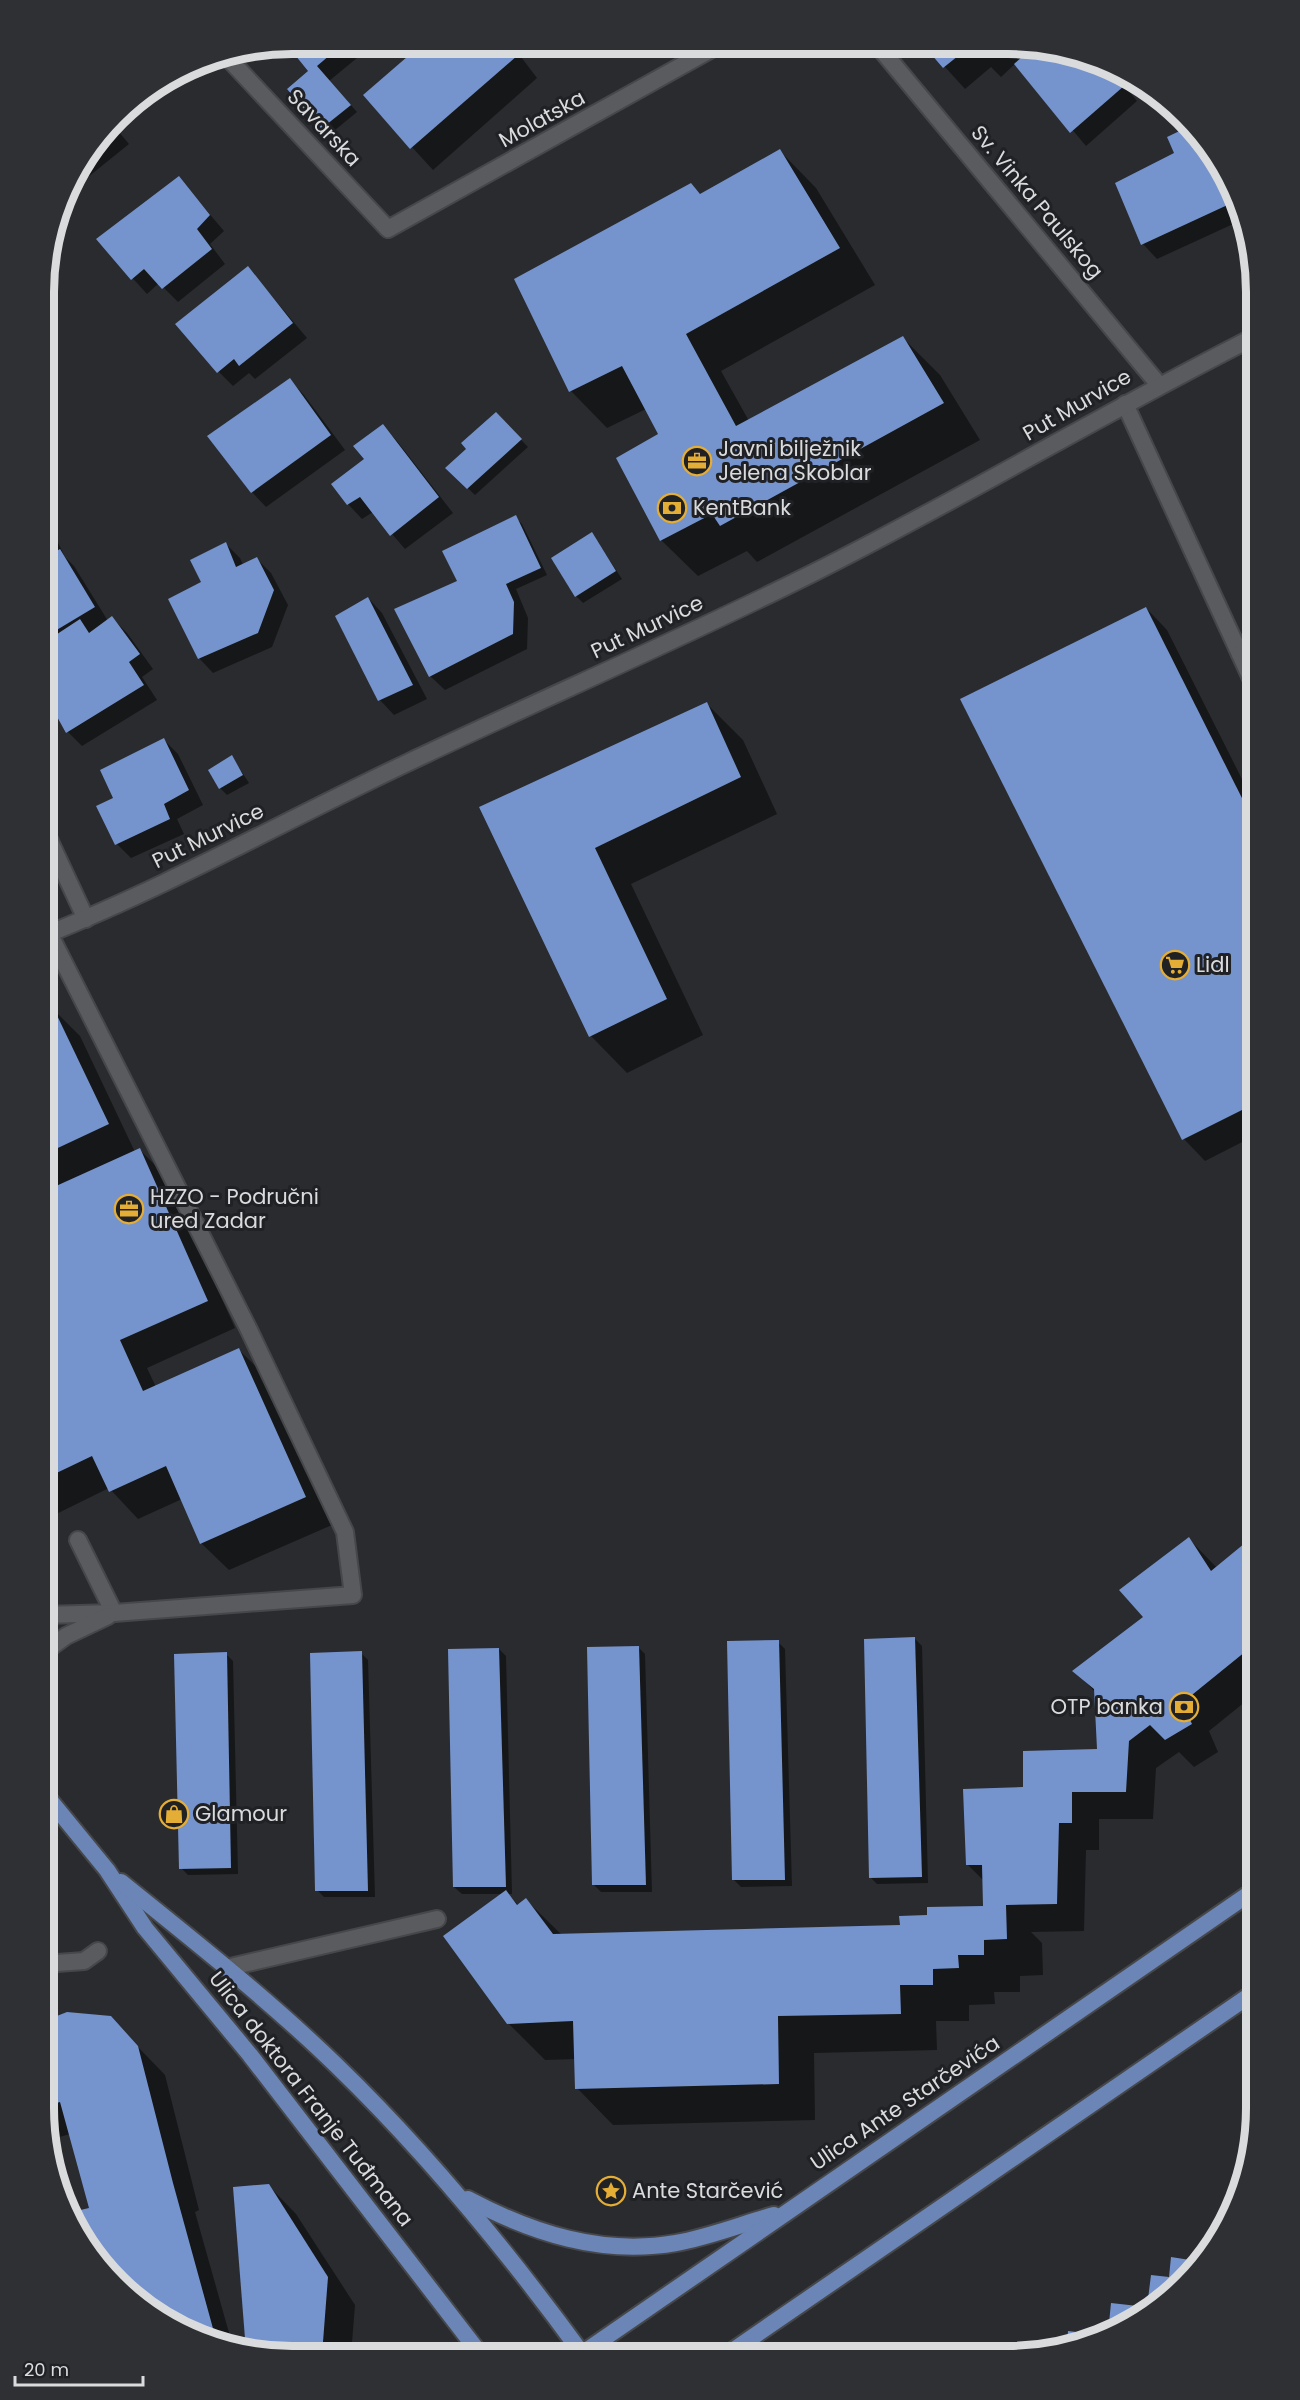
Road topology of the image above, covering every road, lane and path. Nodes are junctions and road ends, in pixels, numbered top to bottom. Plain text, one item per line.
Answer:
1 (703, 54) edge
2 (885, 54) edge
3 (232, 62) edge
4 (388, 229) joint
5 (1246, 342) edge
6 (1159, 385) junction
7 (1125, 404) junction
8 (1246, 651) edge
9 (1240, 654) junction
10 (1246, 667) edge
11 (54, 850) edge
12 (86, 919) junction
13 (54, 931) edge
14 (54, 948) edge
15 (78, 1540) dead end
16 (114, 1613) junction
17 (54, 1615) edge
18 (54, 1645) edge
19 (54, 1806) edge
20 (107, 1870) junction
21 (1246, 1896) edge
22 (437, 1919) dead end
23 (98, 1951) dead end
24 (54, 1963) edge
25 (226, 1968) junction
26 (1246, 1998) edge
27 (461, 2196) junction
28 (786, 2211) junction
29 (474, 2346) edge
30 (575, 2346) edge
31 (595, 2346) edge
32 (740, 2346) edge

1 - 4 street, Molatska
2 - 6 street, Sv. Vinka Paulskog
3 - 4 street, Savarska
5 - 6 street, Put Murvice
6 - 7 street, Put Murvice
7 - 9 street
7 - 12 street, Put Murvice
8 - 9 street
9 - 10 street
11 - 12 street
12 - 13 street, Put Murvice
14 - 16 street
15 - 16 street
16 - 17 street
16 - 18 street
19 - 20 main road, Ulica doktora Franje Tuđmana
20 - 25 main road, Ulica doktora Franje Tuđmana
20 - 29 main road, Ulica doktora Franje Tuđmana
21 - 28 main road, Ulica Ante Starčevića
22 - 25 street
23 - 24 street
25 - 27 main road, Ulica doktora Franje Tuđmana
26 - 32 main road
27 - 28 main road
27 - 30 main road, Ulica doktora Franje Tuđmana
28 - 31 main road, Ulica Ante Starčevića

